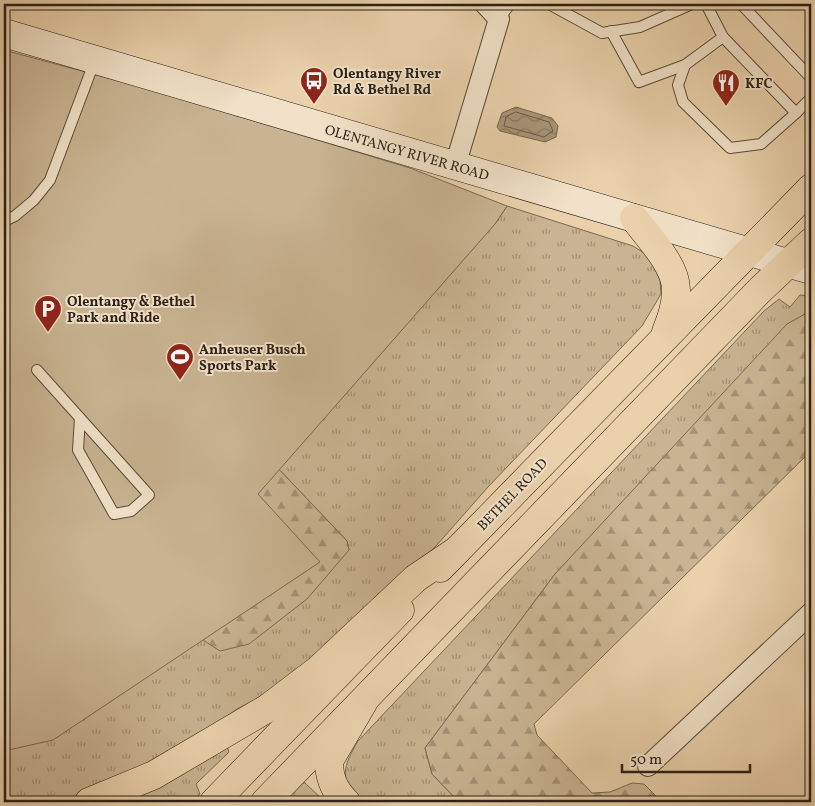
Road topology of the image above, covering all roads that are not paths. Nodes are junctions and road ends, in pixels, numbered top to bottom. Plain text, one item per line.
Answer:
1 (485, 4) edge
2 (549, 4) edge
3 (692, 4) edge
4 (706, 4) edge
5 (741, 4) edge
6 (505, 11) edge
7 (611, 31) junction
8 (4, 33) edge
9 (722, 37) junction
10 (96, 59) junction
11 (685, 65) junction
12 (811, 78) edge
13 (811, 98) edge
14 (796, 113) junction
15 (455, 166) junction
16 (811, 188) edge
17 (634, 218) junction
18 (4, 221) edge
19 (811, 242) edge
20 (748, 252) junction
21 (800, 266) edge
22 (665, 336) junction
23 (37, 370) dead end
24 (80, 418) junction
25 (456, 551) junction
26 (811, 613) edge
27 (363, 703) junction
28 (648, 766) dead end
29 (89, 802) edge
30 (214, 802) edge
31 (265, 802) edge
32 (346, 802) edge

1 - 6 street
2 - 7 lane
3 - 7 lane
4 - 9 lane
5 - 12 lane
6 - 15 street
7 - 11 lane
8 - 10 main road, OLENTANGY RIVER ROAD
9 - 11 lane
9 - 14 lane
10 - 15 main road, OLENTANGY RIVER ROAD
10 - 18 lane
11 - 14 lane
13 - 14 lane
15 - 17 main road, OLENTANGY RIVER ROAD
16 - 20 main road, BETHEL ROAD
17 - 20 main road, OLENTANGY RIVER ROAD
17 - 22 main road
19 - 21 main road
20 - 21 main road, OLENTANGY RIVER ROAD
20 - 22 main road, BETHEL ROAD
21 - 27 main road
22 - 25 main road, BETHEL ROAD
23 - 24 lane
24 - 24 lane
25 - 29 main road
25 - 30 main road, BETHEL ROAD
26 - 28 street
27 - 31 main road
27 - 32 main road

